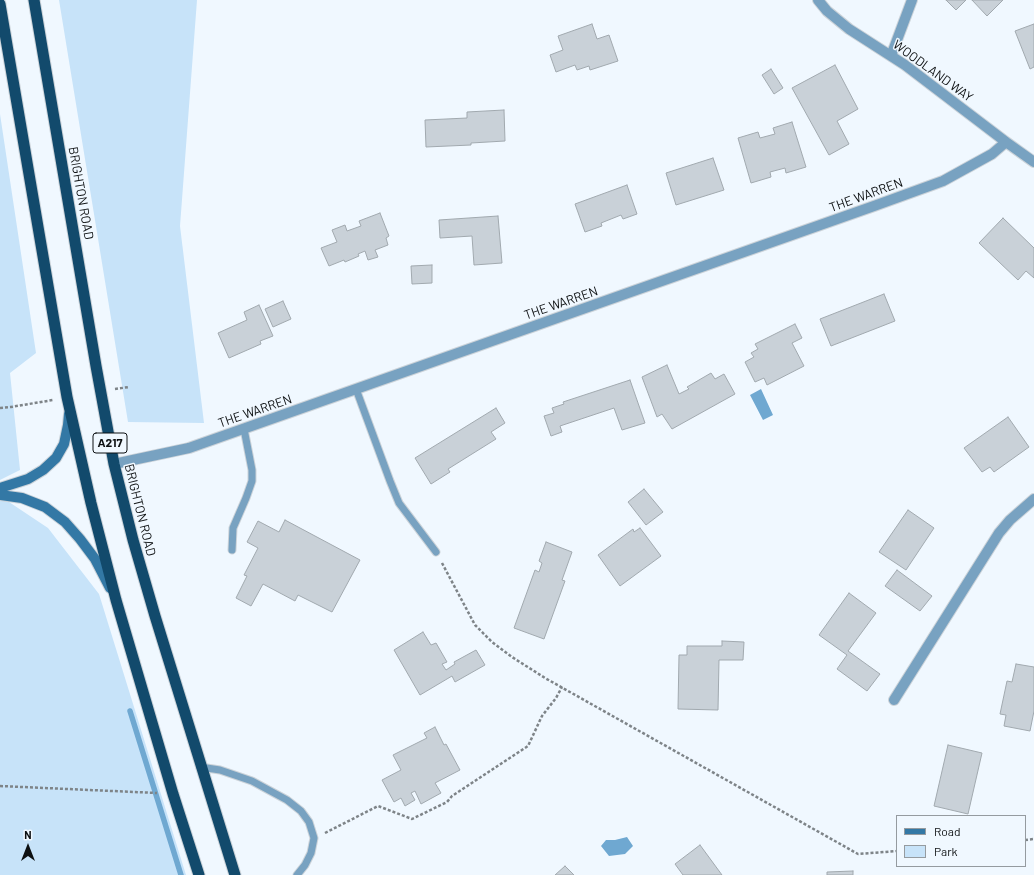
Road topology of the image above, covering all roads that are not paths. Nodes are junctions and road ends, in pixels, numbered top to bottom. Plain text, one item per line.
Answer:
1 (34, 0) edge
2 (818, 0) edge
3 (912, 0) edge
4 (0, 4) edge
5 (891, 56) junction
6 (1006, 142) junction
7 (1034, 150) edge
8 (1023, 154) junction
9 (1034, 162) edge
10 (356, 389) junction
11 (69, 405) junction
12 (244, 428) junction
13 (114, 464) junction
14 (0, 488) edge
15 (0, 495) edge
16 (1034, 499) edge
17 (232, 550) dead end
18 (436, 552) road end
19 (116, 600) junction
20 (894, 700) dead end
21 (200, 767) junction
22 (199, 875) edge
23 (235, 875) edge
24 (296, 875) edge

1 - 13 highway, BRIGHTON ROAD / A217
2 - 5 street, WOODLAND WAY
3 - 5 street
4 - 11 highway, A217
5 - 6 street, WOODLAND WAY
6 - 8 street, WOODLAND WAY
6 - 10 street, THE WARREN
7 - 8 street
8 - 9 street, WOODLAND WAY
10 - 12 street, THE WARREN
10 - 18 lane
11 - 14 main road
11 - 19 highway, A217
12 - 13 street, THE WARREN
12 - 17 lane
13 - 21 highway, BRIGHTON ROAD / A217
15 - 19 main road
16 - 20 street
19 - 22 highway, A217
21 - 23 highway, BRIGHTON ROAD / A217
21 - 24 lane

